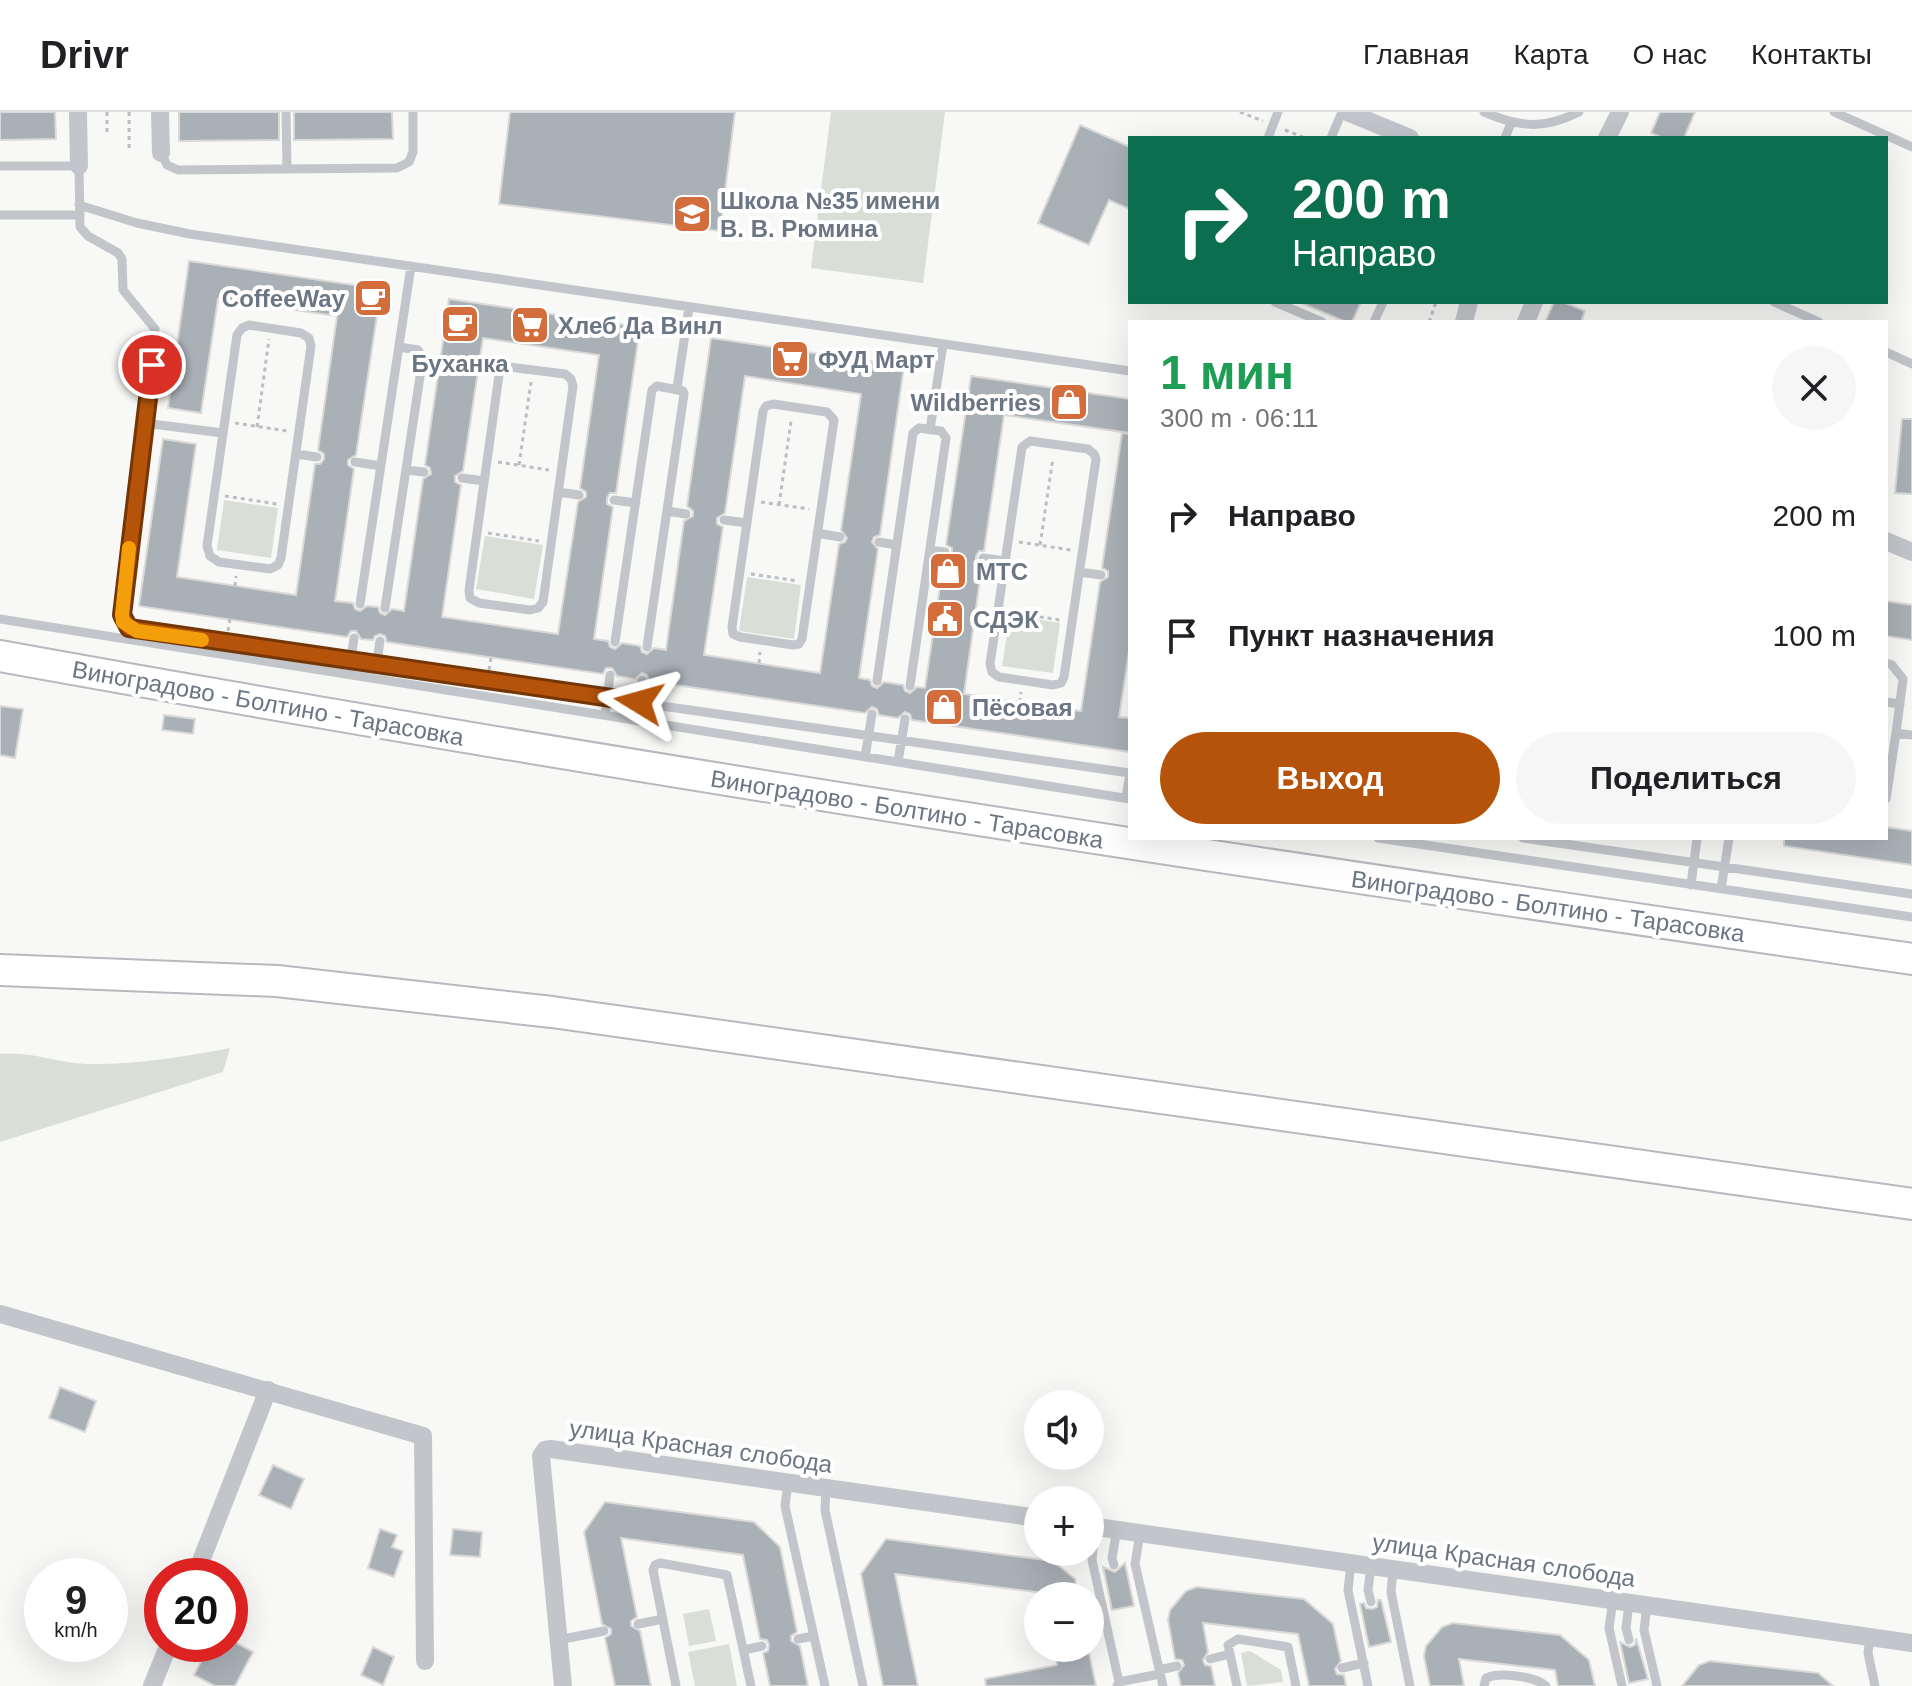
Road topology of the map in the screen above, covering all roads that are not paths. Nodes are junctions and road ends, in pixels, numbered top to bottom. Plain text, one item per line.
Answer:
1 (78, 112) edge
2 (160, 112) edge
3 (286, 112) edge
4 (413, 112) edge
5 (1278, 112) edge
6 (1344, 112) edge
7 (1484, 112) edge
8 (1579, 112) edge
9 (1620, 112) edge
10 (1834, 112) edge
11 (1511, 123) junction
12 (1269, 136) edge
13 (1332, 136) edge
14 (1405, 136) edge
15 (1506, 136) edge
16 (1608, 136) edge
17 (1887, 136) edge
18 (1888, 136) edge
19 (1912, 147) edge
20 (161, 153) joint
21 (0, 166) edge
22 (79, 166) junction
23 (287, 169) junction
24 (79, 210) junction
25 (0, 215) edge
26 (411, 266) junction
27 (1280, 304) edge
28 (1778, 304) edge
29 (689, 307) junction
30 (1317, 320) edge
31 (1814, 320) edge
32 (943, 344) junction
33 (399, 347) junction
34 (1888, 353) edge
35 (1912, 364) edge
36 (1128, 371) edge
37 (677, 388) junction
38 (144, 423) junction
39 (930, 430) junction
40 (223, 433) junction
41 (296, 454) junction
42 (317, 457) dead end
43 (355, 462) dead end
44 (381, 466) junction
45 (406, 470) junction
46 (424, 472) dead end
47 (462, 478) dead end
48 (484, 481) junction
49 (558, 492) junction
50 (579, 495) dead end
51 (614, 500) dead end
52 (636, 503) junction
53 (667, 511) junction
54 (686, 514) dead end
55 (724, 520) dead end
56 (747, 523) junction
57 (817, 533) junction
58 (840, 537) dead end
59 (879, 542) dead end
60 (1888, 542) edge
61 (897, 545) junction
62 (930, 550) junction
63 (945, 552) dead end
64 (1912, 552) edge
65 (983, 558) dead end
66 (1005, 561) junction
67 (1079, 572) junction
68 (1101, 575) dead end
69 (360, 604) dead end
70 (385, 608) dead end
71 (0, 619) edge
72 (354, 638) dead end
73 (380, 641) dead end
74 (615, 642) dead end
75 (647, 647) dead end
76 (0, 656) edge
77 (351, 661) junction
78 (1888, 664) edge
79 (376, 665) junction
80 (349, 675) junction
81 (610, 675) dead end
82 (374, 679) junction
83 (642, 680) dead end
84 (877, 681) dead end
85 (910, 686) dead end
86 (607, 698) junction
87 (639, 702) junction
88 (1888, 702) edge
89 (1900, 704) junction
90 (872, 714) dead end
91 (605, 715) junction
92 (905, 719) dead end
93 (636, 720) junction
94 (1896, 733) junction
95 (1912, 735) edge
96 (869, 736) junction
97 (902, 740) junction
98 (865, 757) junction
99 (898, 762) junction
100 (1128, 773) edge
101 (1888, 786) edge
102 (1128, 798) edge
103 (1537, 840) edge
104 (1697, 840) edge
105 (1729, 840) edge
106 (1416, 841) edge
107 (1694, 862) junction
108 (1725, 867) junction
109 (1691, 885) junction
110 (1721, 889) junction
111 (1912, 894) edge
112 (1912, 917) edge
113 (1912, 959) edge
114 (0, 970) edge
115 (1912, 1204) edge
116 (0, 1314) edge
117 (268, 1390) junction
118 (788, 1482) junction
119 (826, 1488) junction
120 (1024, 1516) edge
121 (1104, 1527) edge
122 (1117, 1529) junction
123 (1140, 1532) junction
124 (202, 1558) edge
125 (1351, 1563) junction
126 (1114, 1565) dead end
127 (1093, 1566) edge
128 (1371, 1566) junction
129 (1393, 1569) junction
130 (1371, 1602) dead end
131 (1630, 1603) junction
132 (663, 1619) junction
133 (638, 1624) dead end
134 (604, 1631) dead end
135 (814, 1636) junction
136 (1870, 1637) junction
137 (798, 1639) dead end
138 (558, 1640) junction
139 (1629, 1640) dead end
140 (1912, 1643) edge
141 (762, 1646) dead end
142 (744, 1650) junction
143 (1230, 1654) junction
144 (1210, 1659) dead end
145 (425, 1661) dead end
146 (162, 1662) edge
147 (1364, 1663) junction
148 (1177, 1666) dead end
149 (1342, 1668) dead end
150 (1159, 1672) junction
151 (1307, 1674) dead end
152 (1296, 1681) edge
153 (1118, 1684) edge
154 (152, 1686) edge
155 (563, 1686) edge
156 (676, 1686) edge
157 (751, 1686) edge
158 (825, 1686) edge
159 (863, 1686) edge
160 (1163, 1686) edge
161 (1237, 1686) edge
162 (1368, 1686) edge
163 (1410, 1686) edge
164 (1484, 1686) edge
165 (1546, 1686) edge
166 (1622, 1686) edge
167 (1657, 1686) edge
168 (1875, 1686) edge

1 - 22 street
2 - 20 street
3 - 23 lane
4 - 23 lane
5 - 12 lane
6 - 13 lane
6 - 14 street
7 - 11 lane
8 - 11 lane
9 - 16 street
10 - 17 lane
11 - 15 lane
18 - 19 lane
20 - 23 lane
21 - 22 lane
22 - 24 lane
24 - 25 lane
24 - 26 lane
24 - 38 lane
26 - 29 lane
26 - 33 lane
27 - 30 lane
28 - 31 lane
29 - 32 lane
29 - 37 lane
32 - 36 lane
32 - 39 lane
33 - 44 lane
33 - 45 lane
34 - 35 lane
37 - 52 lane
37 - 53 lane
38 - 40 lane
38 - 77 lane
39 - 61 lane
39 - 62 lane
40 - 41 lane
40 - 41 lane
41 - 42 lane
43 - 44 lane
44 - 69 lane
45 - 46 lane
45 - 70 lane
47 - 48 lane
48 - 49 lane
48 - 49 lane
49 - 50 lane
51 - 52 lane
52 - 74 lane
53 - 54 lane
53 - 75 lane
55 - 56 lane
56 - 57 lane
56 - 57 lane
57 - 58 lane
59 - 61 lane
60 - 64 street
61 - 84 lane
62 - 63 lane
62 - 85 lane
65 - 66 lane
66 - 67 lane
66 - 67 lane
67 - 68 lane
71 - 80 lane
72 - 77 lane
73 - 79 lane
76 - 113 main road, Виноградово - Болтино - Тарасовка
77 - 79 lane
77 - 80 lane
78 - 89 lane
79 - 82 lane
79 - 86 lane
80 - 82 lane
81 - 86 lane
82 - 91 lane
83 - 87 lane
86 - 87 lane
86 - 91 lane
87 - 93 lane
87 - 96 lane
88 - 89 lane
89 - 94 lane
90 - 96 lane
91 - 93 lane
92 - 97 lane
93 - 98 lane
94 - 95 lane
94 - 101 lane
96 - 97 lane
96 - 98 lane
97 - 99 lane
97 - 100 lane
98 - 99 lane
99 - 102 lane
103 - 107 lane
104 - 107 lane
105 - 108 lane
106 - 109 lane
107 - 108 lane
107 - 109 lane
108 - 110 lane
108 - 111 lane
109 - 110 lane
110 - 112 lane
114 - 115 main road
116 - 117 street
117 - 124 street
117 - 145 street
118 - 119 street, улица Красная слобода
118 - 135 lane
118 - 138 street, улица Красная слобода
119 - 120 street, улица Красная слобода
119 - 159 lane
121 - 122 street, улица Красная слобода
122 - 123 street, улица Красная слобода
122 - 126 lane
123 - 125 street, улица Красная слобода
123 - 150 lane
125 - 128 street, улица Красная слобода
125 - 147 lane
127 - 153 lane
128 - 129 street, улица Красная слобода
128 - 130 lane
129 - 131 street, улица Красная слобода
129 - 163 lane
131 - 136 street, улица Красная слобода
131 - 139 lane
131 - 166 lane
131 - 167 lane
132 - 133 lane
132 - 142 lane
132 - 156 lane
134 - 138 lane
135 - 137 lane
135 - 158 lane
136 - 140 street, улица Красная слобода
136 - 168 lane
138 - 155 street, улица Красная слобода
141 - 142 lane
142 - 157 lane
143 - 144 lane
143 - 152 lane
143 - 161 lane
146 - 154 street
147 - 149 lane
147 - 162 lane
148 - 150 lane
150 - 153 lane
150 - 160 lane
151 - 152 lane
164 - 165 lane

